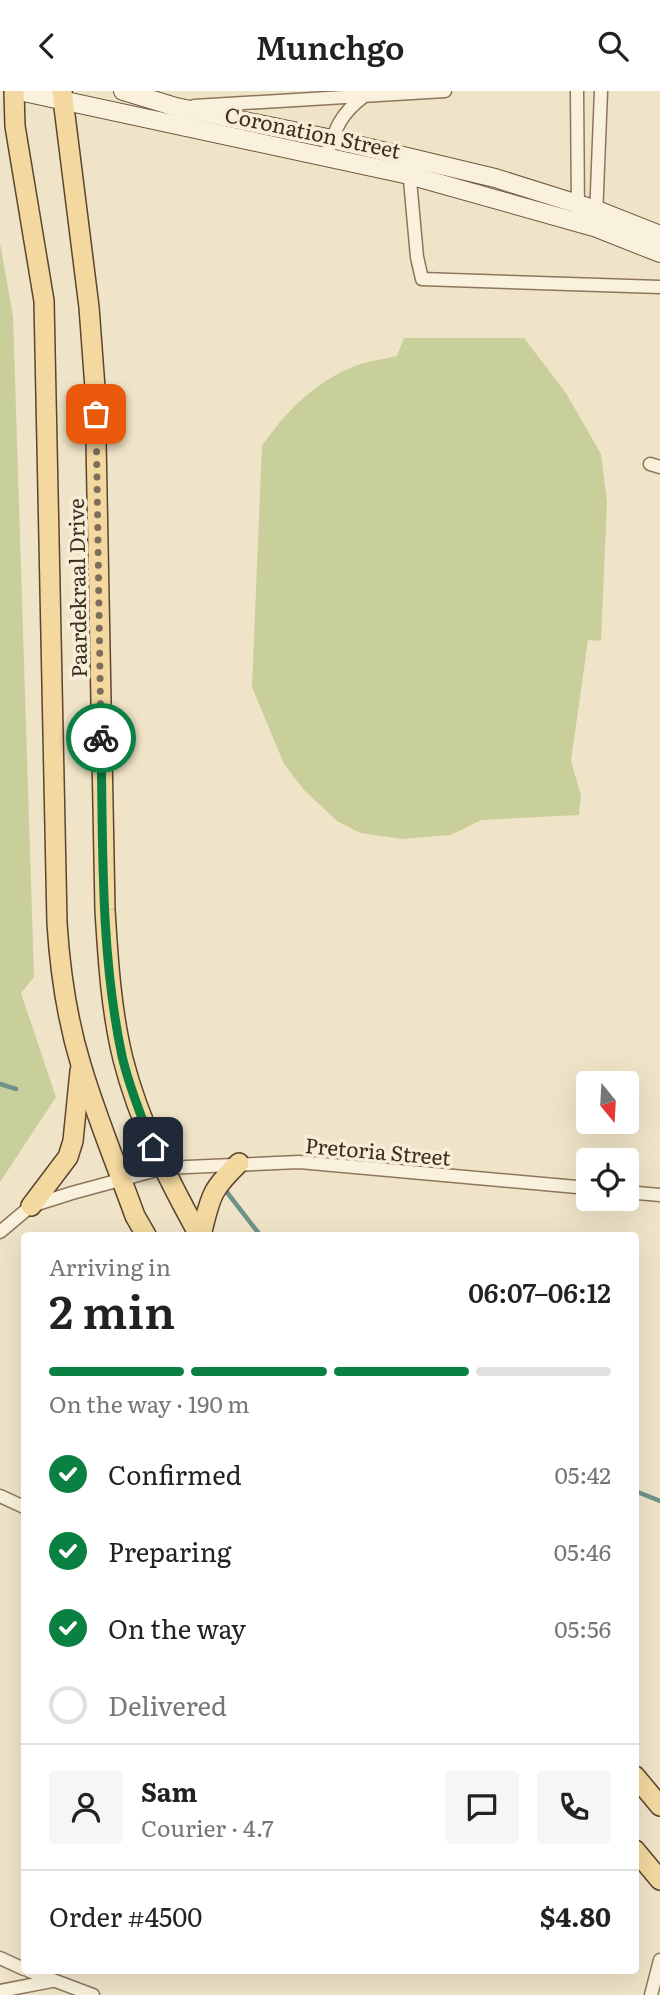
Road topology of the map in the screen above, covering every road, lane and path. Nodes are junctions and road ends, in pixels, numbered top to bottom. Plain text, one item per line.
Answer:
1 (17, 91) edge
2 (123, 91) edge
3 (445, 91) edge
4 (577, 91) edge
5 (601, 91) edge
6 (62, 96) edge
7 (363, 97) junction
8 (176, 107) junction
9 (332, 139) junction
10 (326, 157) junction
11 (409, 167) junction
12 (587, 216) junction
13 (660, 235) edge
14 (660, 253) edge
15 (660, 287) edge
16 (81, 1065) junction
17 (239, 1163) junction
18 (164, 1168) junction
19 (121, 1179) junction
20 (576, 1187) edge
21 (639, 1193) edge
22 (660, 1195) edge
23 (31, 1206) junction
24 (0, 1232) edge
25 (144, 1232) edge
26 (198, 1232) edge
27 (201, 1232) edge
28 (0, 1496) edge
29 (21, 1506) edge
30 (639, 1781) edge
31 (660, 1806) edge
32 (639, 1855) edge
33 (660, 1880) edge
34 (0, 1958) edge
35 (660, 1961) edge
36 (21, 1967) edge
37 (37, 1974) edge
38 (52, 1980) junction
39 (0, 1991) edge
40 (93, 1995) edge
41 (651, 1995) edge

1 - 6 main road, Coronation Street
1 - 16 main road, Paardekraal Drive
2 - 8 main road, Coronation Street
3 - 7 street
4 - 12 street
5 - 12 street
6 - 10 main road, Coronation Street
6 - 18 main road, Paardekraal Drive
7 - 8 street
7 - 9 street
8 - 9 main road, Coronation Street
9 - 10 street
9 - 11 main road, Coronation Street
10 - 11 main road, Coronation Street
11 - 12 main road, Coronation Street
11 - 15 street
12 - 13 main road
12 - 14 main road
16 - 19 main road, Paardekraal Drive
16 - 23 main road
17 - 18 street, Pretoria Street
17 - 20 street, Pretoria Street
17 - 27 main road
18 - 19 street, Pretoria Street
18 - 26 main road, Paardekraal Drive
19 - 23 street, Pretoria Street
19 - 25 main road, Paardekraal Drive
21 - 22 street
23 - 24 street
28 - 29 street
30 - 31 main road
32 - 33 main road
34 - 36 street
35 - 41 street
37 - 38 street
38 - 39 street
38 - 40 street

